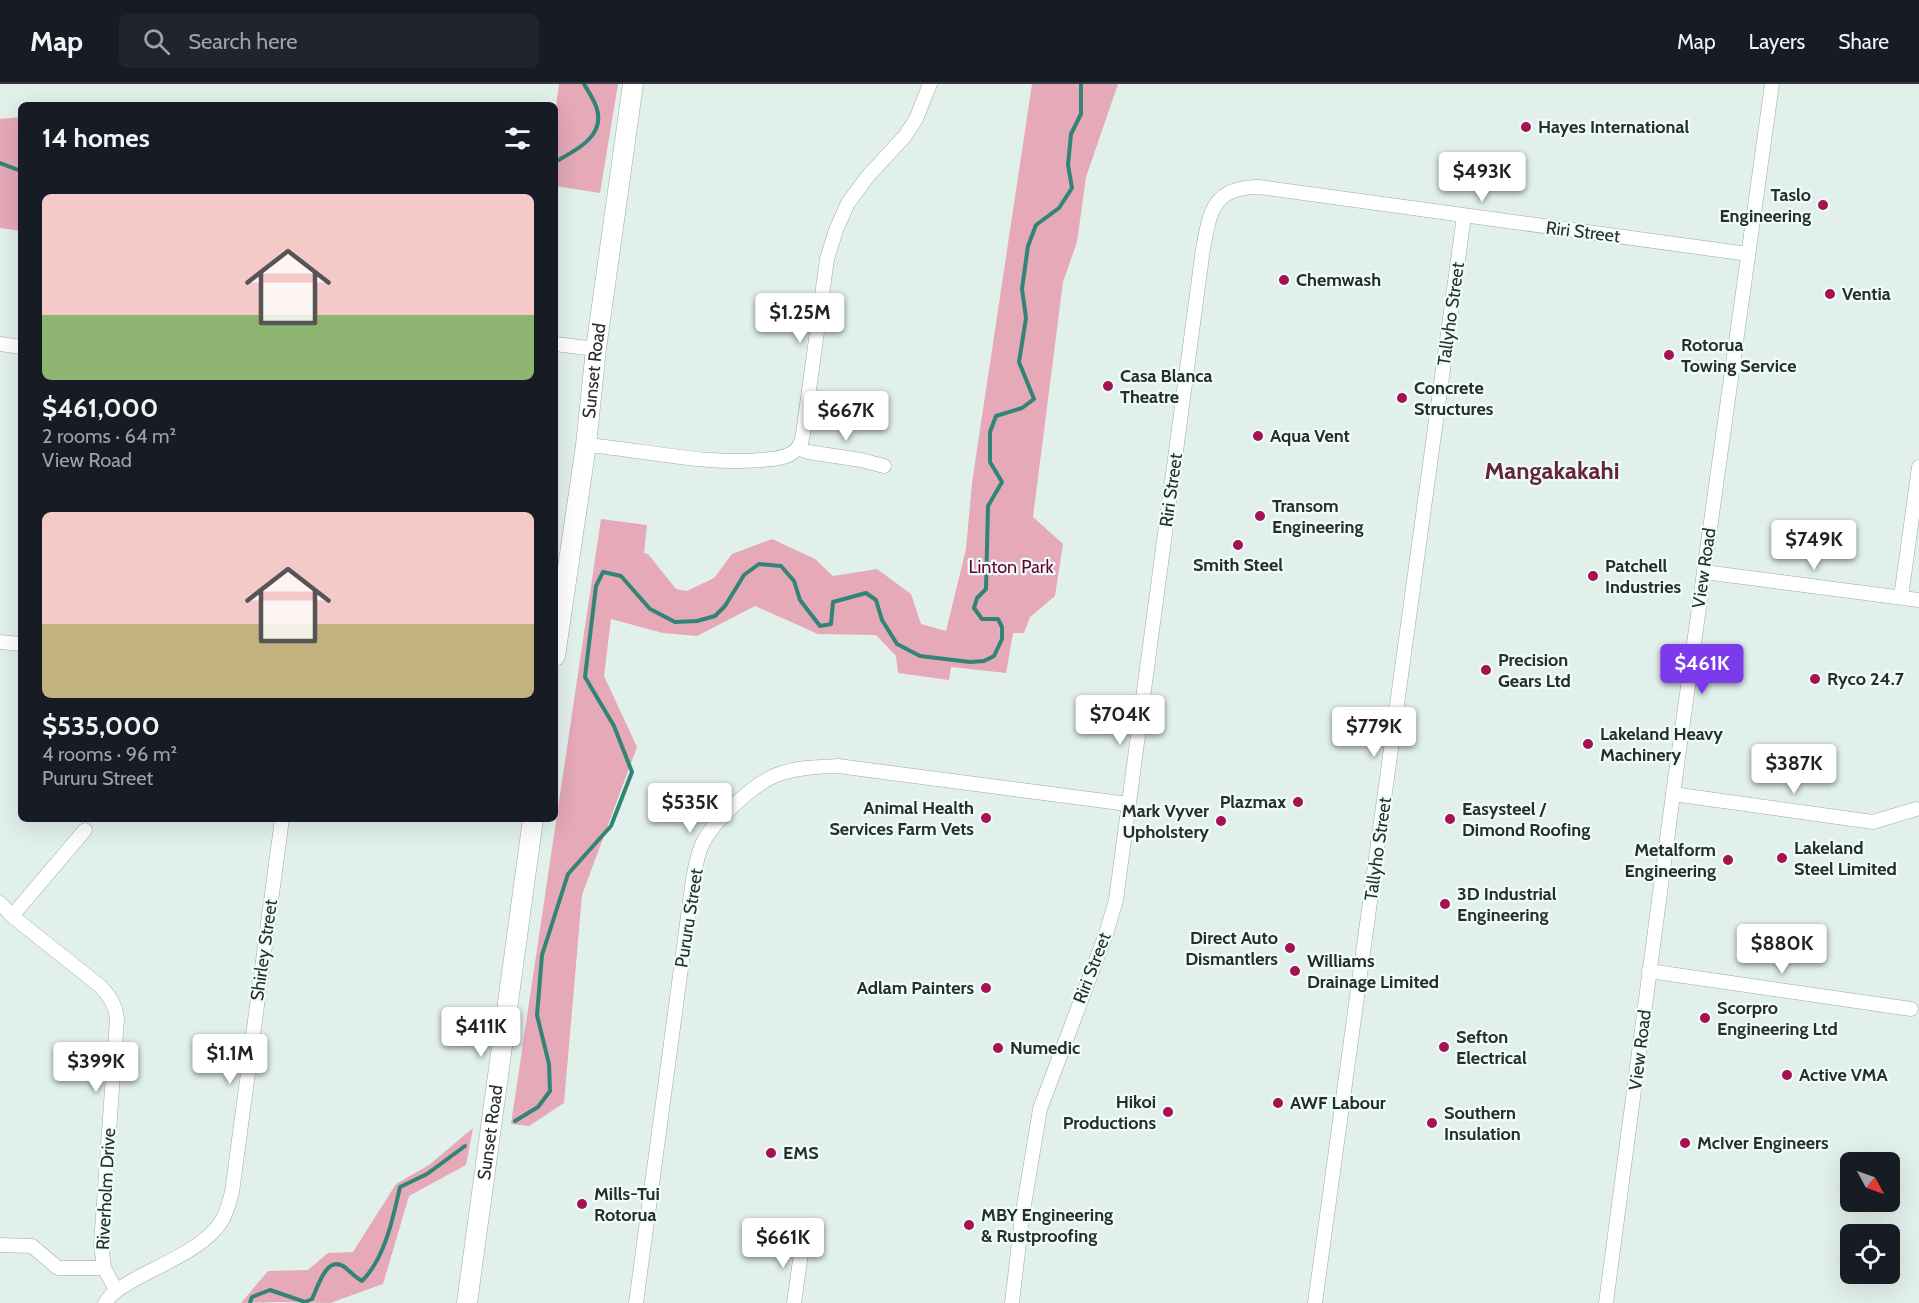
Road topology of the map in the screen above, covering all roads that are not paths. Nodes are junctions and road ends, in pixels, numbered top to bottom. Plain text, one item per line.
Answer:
1 (633, 84) edge
2 (930, 84) edge
3 (1772, 84) edge
4 (1464, 216) junction
5 (1748, 254) junction
6 (0, 344) edge
7 (558, 344) edge
8 (18, 347) edge
9 (596, 349) junction
10 (586, 445) junction
11 (798, 448) junction
12 (884, 466) dead end
13 (1919, 467) edge
14 (1704, 572) junction
15 (1901, 597) junction
16 (1919, 600) edge
17 (558, 636) edge
18 (0, 642) edge
19 (18, 644) edge
20 (1673, 794) junction
21 (1128, 804) junction
22 (1916, 809) dead end
23 (282, 822) edge
24 (533, 822) edge
25 (85, 830) dead end
26 (0, 903) edge
27 (6, 915) edge
28 (1649, 971) junction
29 (1911, 1010) dead end
30 (803, 1239) dead end
31 (0, 1245) edge
32 (105, 1268) junction
33 (116, 1290) junction
34 (105, 1303) edge
35 (467, 1303) edge
36 (636, 1303) edge
37 (795, 1303) edge
38 (1012, 1303) edge
39 (1316, 1303) edge
40 (1606, 1303) edge

1 - 9 main road, Sunset Road
2 - 11 street
3 - 5 street, View Road
4 - 5 street, Riri Street
4 - 21 street, Riri Street
4 - 39 street, Tallyho Street
5 - 14 street, View Road
6 - 8 street
7 - 9 street
9 - 10 main road, Sunset Road
10 - 11 street
10 - 17 main road, Sunset Road
11 - 12 street
13 - 15 street
14 - 15 street
14 - 20 street, View Road
15 - 16 street
18 - 19 street
20 - 22 street
20 - 28 street, View Road
21 - 36 street, Pururu Street
21 - 38 street, Riri Street
23 - 33 street, Shirley Street
24 - 35 main road, Sunset Road
25 - 27 street
26 - 27 street, Riverholm Drive
27 - 32 street, Riverholm Drive
28 - 29 street
28 - 40 street, View Road
30 - 37 street
31 - 32 street
32 - 33 street, Riverholm Drive
33 - 34 street, Shirley Street

